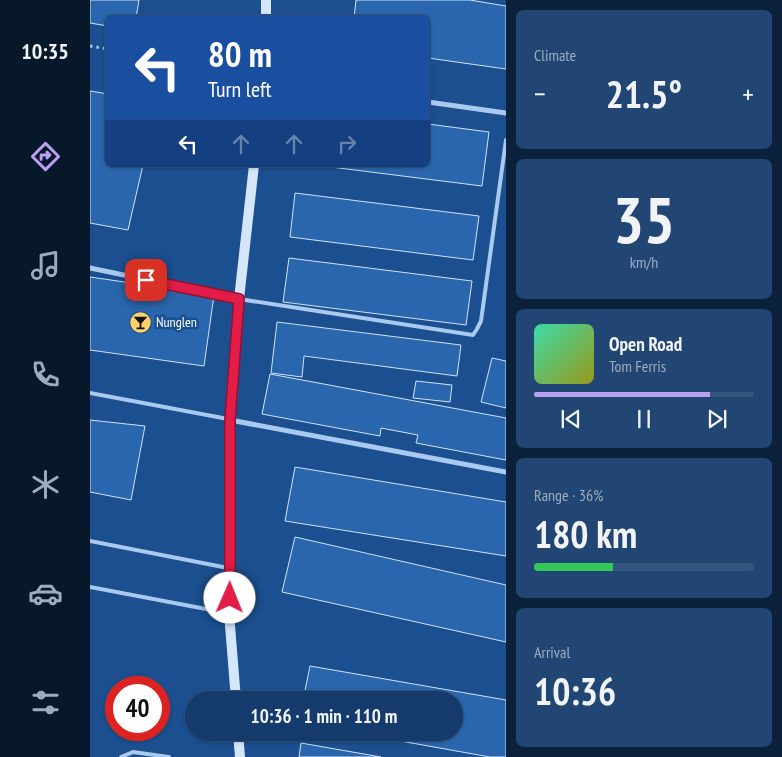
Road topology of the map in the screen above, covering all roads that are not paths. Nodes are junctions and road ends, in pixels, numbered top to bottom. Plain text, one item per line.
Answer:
1 (266, 0) edge
2 (266, 15) edge
3 (430, 102) edge
4 (506, 113) edge
5 (506, 140) edge
6 (254, 167) edge
7 (90, 268) edge
8 (239, 299) junction
9 (90, 392) edge
10 (230, 420) junction
11 (506, 472) edge
12 (90, 541) edge
13 (230, 568) junction
14 (90, 587) edge
15 (229, 613) junction
16 (235, 691) edge
17 (239, 741) edge
18 (121, 757) edge
19 (169, 757) edge
20 (240, 757) edge

1 - 2 street
3 - 4 street
5 - 8 lane
6 - 8 street
7 - 8 street
8 - 10 street
9 - 10 lane
10 - 11 street
10 - 13 street
12 - 13 lane
13 - 15 street
14 - 15 lane
15 - 16 street
17 - 20 street
18 - 19 lane

